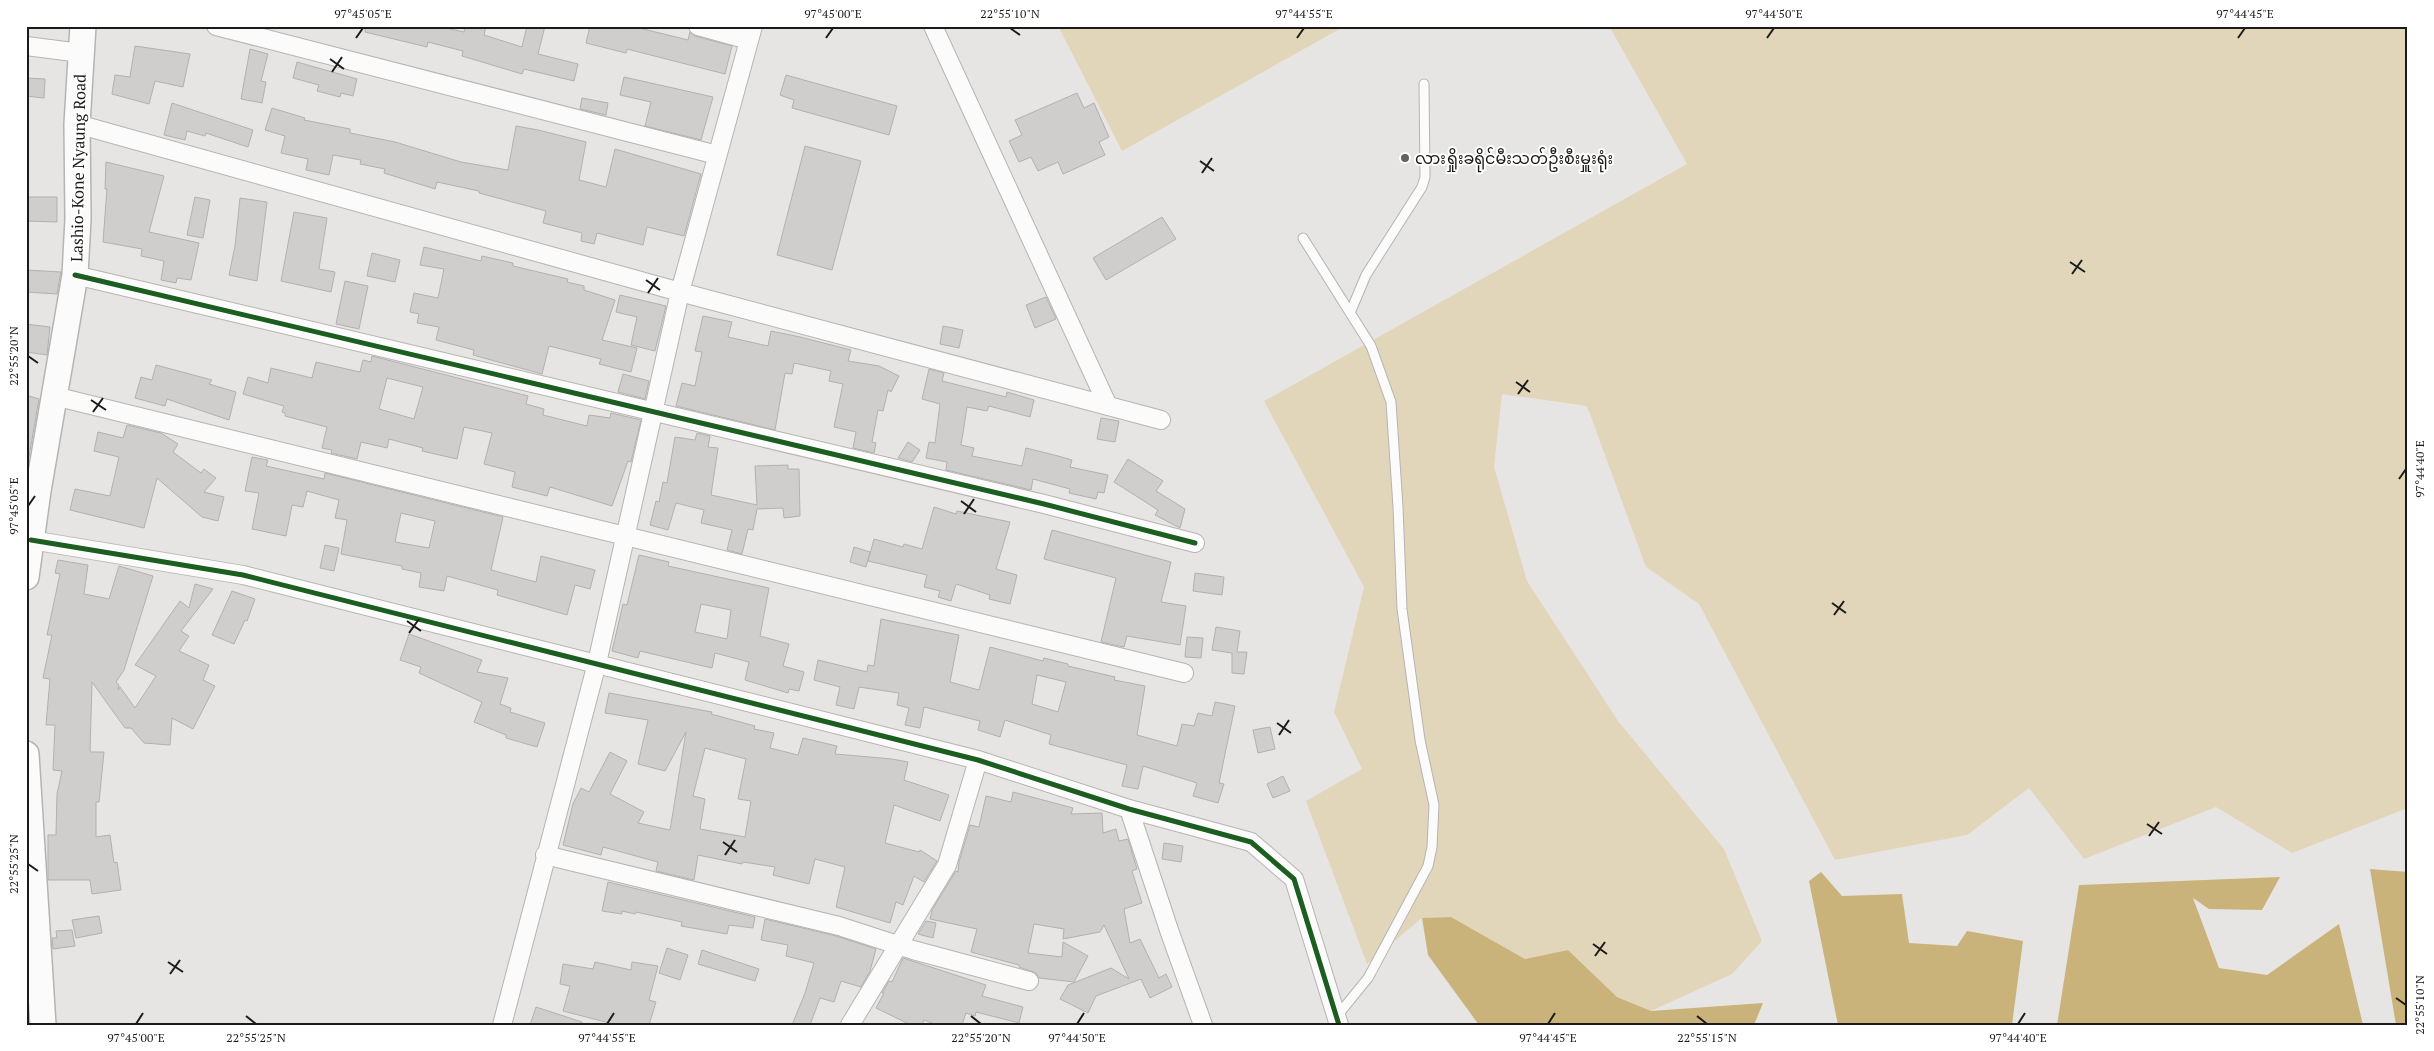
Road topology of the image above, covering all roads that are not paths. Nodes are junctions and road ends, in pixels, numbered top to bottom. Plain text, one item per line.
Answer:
1 (83, 26) edge
2 (216, 26) edge
3 (698, 26) edge
4 (933, 26) edge
5 (751, 33) edge
6 (26, 46) edge
7 (81, 53) junction
8 (1424, 84) dead end
9 (77, 124) junction
10 (718, 155) junction
11 (1303, 238) dead end
12 (75, 275) junction
13 (680, 292) junction
14 (1350, 313) junction
15 (54, 396) junction
16 (1108, 406) junction
17 (653, 411) junction
18 (1161, 420) dead end
19 (32, 490) edge
20 (624, 538) junction
21 (31, 540) junction
22 (1195, 543) dead end
23 (26, 577) edge
24 (597, 663) junction
25 (1184, 674) dead end
26 (26, 754) edge
27 (978, 760) junction
28 (26, 761) edge
29 (1129, 809) junction
30 (545, 855) junction
31 (32, 901) edge
32 (898, 944) junction
33 (1029, 981) dead end
34 (1338, 1020) edge
35 (43, 1025) edge
36 (502, 1025) edge
37 (850, 1025) edge
38 (1204, 1025) edge

1 - 7 main road, Lashio-Kone Nyaung Road
2 - 10 street
3 - 5 street
4 - 16 street
5 - 10 street
6 - 7 street
7 - 9 main road, Lashio-Kone Nyaung Road
8 - 14 lane
9 - 12 main road, Lashio-Kone Nyaung Road
9 - 13 street
10 - 13 street
11 - 14 lane
12 - 15 main road, Lashio-Kone Nyaung Road
12 - 17 street
13 - 16 street
13 - 17 street
14 - 34 lane
15 - 19 main road, Lashio-Kone Nyaung Road
15 - 20 street
16 - 18 street
17 - 20 street
17 - 22 street
19 - 21 main road, Lashio-Kone Nyaung Road
20 - 24 street
20 - 25 street
21 - 23 main road, Lashio-Kone Nyaung Road
21 - 24 street
24 - 27 street
24 - 30 street
26 - 28 main road
27 - 29 street
27 - 32 street
28 - 31 main road
29 - 34 street
29 - 38 street
30 - 32 street
30 - 36 street
31 - 35 main road
32 - 33 street
32 - 37 street

